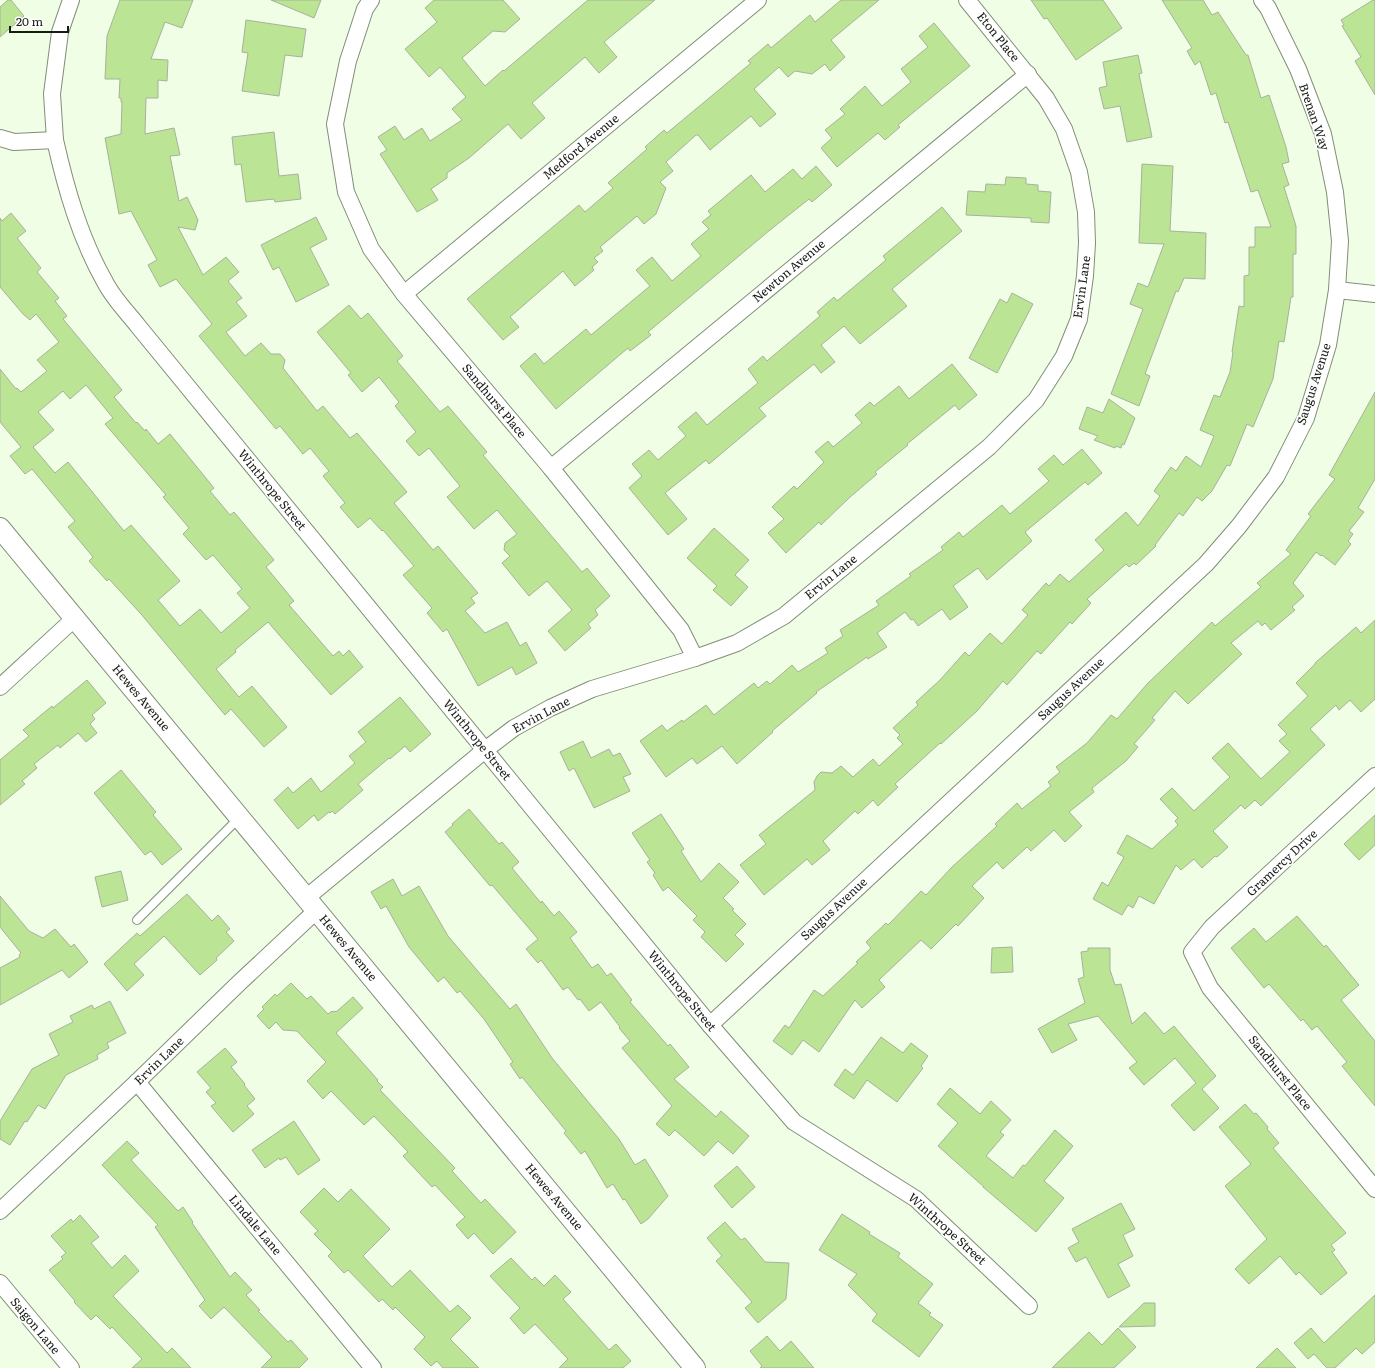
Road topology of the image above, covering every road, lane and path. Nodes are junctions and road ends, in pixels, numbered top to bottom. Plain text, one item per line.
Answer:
1 (71, 0) edge
2 (371, 0) edge
3 (758, 0) edge
4 (967, 0) edge
5 (1262, 0) edge
6 (1028, 74) junction
7 (0, 138) edge
8 (55, 140) junction
9 (1337, 290) junction
10 (404, 294) junction
11 (1375, 294) edge
12 (551, 468) junction
13 (0, 528) edge
14 (75, 618) junction
15 (695, 658) junction
16 (0, 687) edge
17 (485, 750) junction
18 (1375, 776) edge
19 (240, 818) junction
20 (312, 904) junction
21 (137, 920) dead end
22 (1192, 952) joint
23 (710, 1025) junction
24 (137, 1082) junction
25 (1375, 1189) edge
26 (0, 1211) edge
27 (0, 1283) edge
28 (1029, 1306) dead end
29 (71, 1368) edge
30 (373, 1368) edge
31 (695, 1368) edge

1 - 8 street, Winthrope Street
2 - 10 street, Sandhurst Place
3 - 10 street, Medford Avenue
4 - 6 street, Eton Place
5 - 9 street, Brenan Way
6 - 12 street, Newton Avenue
6 - 15 street, Ervin Lane
7 - 8 street
8 - 17 street, Winthrope Street
9 - 11 street
9 - 23 street, Saugus Avenue
10 - 12 street, Sandhurst Place
12 - 15 street, Sandhurst Place
13 - 14 street, Hewes Avenue
14 - 16 street
14 - 19 street, Hewes Avenue
15 - 17 street, Ervin Lane
17 - 20 street, Ervin Lane
17 - 23 street, Winthrope Street
18 - 22 street, Gramercy Drive
19 - 20 street, Hewes Avenue
19 - 21 lane
20 - 24 street, Ervin Lane
20 - 31 street, Hewes Avenue
22 - 25 street, Sandhurst Place
23 - 28 street, Winthrope Street
24 - 26 street, Ervin Lane
24 - 30 street, Lindale Lane
27 - 29 street, Saigon Lane

